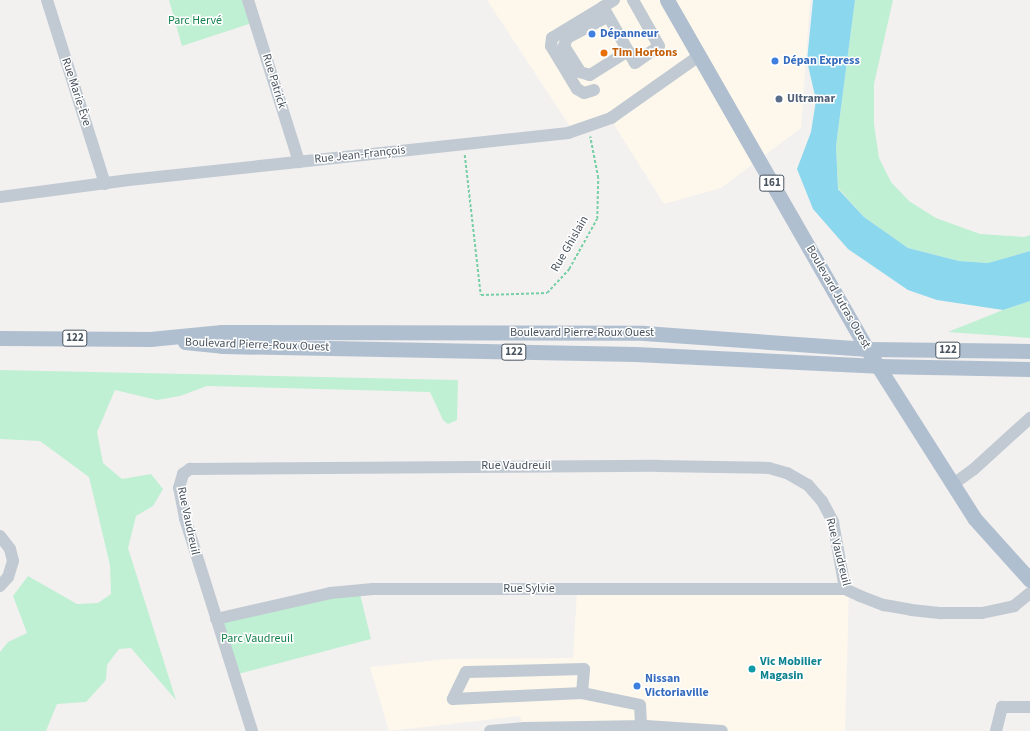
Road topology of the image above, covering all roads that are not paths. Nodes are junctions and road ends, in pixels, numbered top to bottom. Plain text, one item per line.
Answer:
1 (47, 0) edge
2 (248, 0) edge
3 (614, 0) edge
4 (633, 0) edge
5 (667, 0) edge
6 (605, 12) junction
7 (628, 51) junction
8 (699, 56) junction
9 (594, 90) dead end
10 (299, 162) junction
11 (105, 184) junction
12 (0, 197) edge
13 (0, 338) edge
14 (150, 339) junction
15 (867, 349) junction
16 (1030, 351) edge
17 (878, 366) junction
18 (1030, 369) edge
19 (1030, 418) edge
20 (952, 485) junction
21 (0, 536) edge
22 (1030, 580) edge
23 (0, 586) edge
24 (845, 589) junction
25 (1030, 593) edge
26 (216, 619) junction
27 (582, 693) junction
28 (1030, 707) edge
29 (641, 726) junction
30 (525, 729) edge
31 (606, 729) edge
32 (686, 729) edge
33 (252, 731) edge
34 (490, 731) edge
35 (722, 731) edge
36 (996, 731) edge

1 - 11 street, Rue Marie-Ève
2 - 10 street, Rue Patrick
3 - 6 street
4 - 7 street
5 - 8 main road, Boulevard Jutras Ouest / 161
6 - 7 street
6 - 7 street
6 - 9 street
8 - 10 street, Rue Jean-François
8 - 15 main road, Boulevard Jutras Ouest / 161
10 - 11 street, Rue Jean-François
11 - 12 street, Rue Jean-François
13 - 14 main road, 122
14 - 15 main road, Boulevard Pierre-Roux Ouest / 122
14 - 17 main road, Boulevard Pierre-Roux Ouest / 122
15 - 16 main road, Boulevard Pierre-Roux Ouest / 122
15 - 17 main road, Boulevard Jutras Ouest / 161
17 - 18 main road, Boulevard Pierre-Roux Ouest / 122
17 - 20 main road, Boulevard Jutras Ouest
19 - 20 street
20 - 22 main road, Boulevard Jutras Ouest
21 - 23 street
24 - 25 street, Rue Vaudreuil
24 - 26 street, Rue Sylvie
24 - 26 street, Rue Vaudreuil
26 - 33 street, Rue Vaudreuil
27 - 27 street
27 - 29 street
28 - 36 street
29 - 31 street
29 - 32 street
30 - 31 street
30 - 34 street
32 - 35 street

